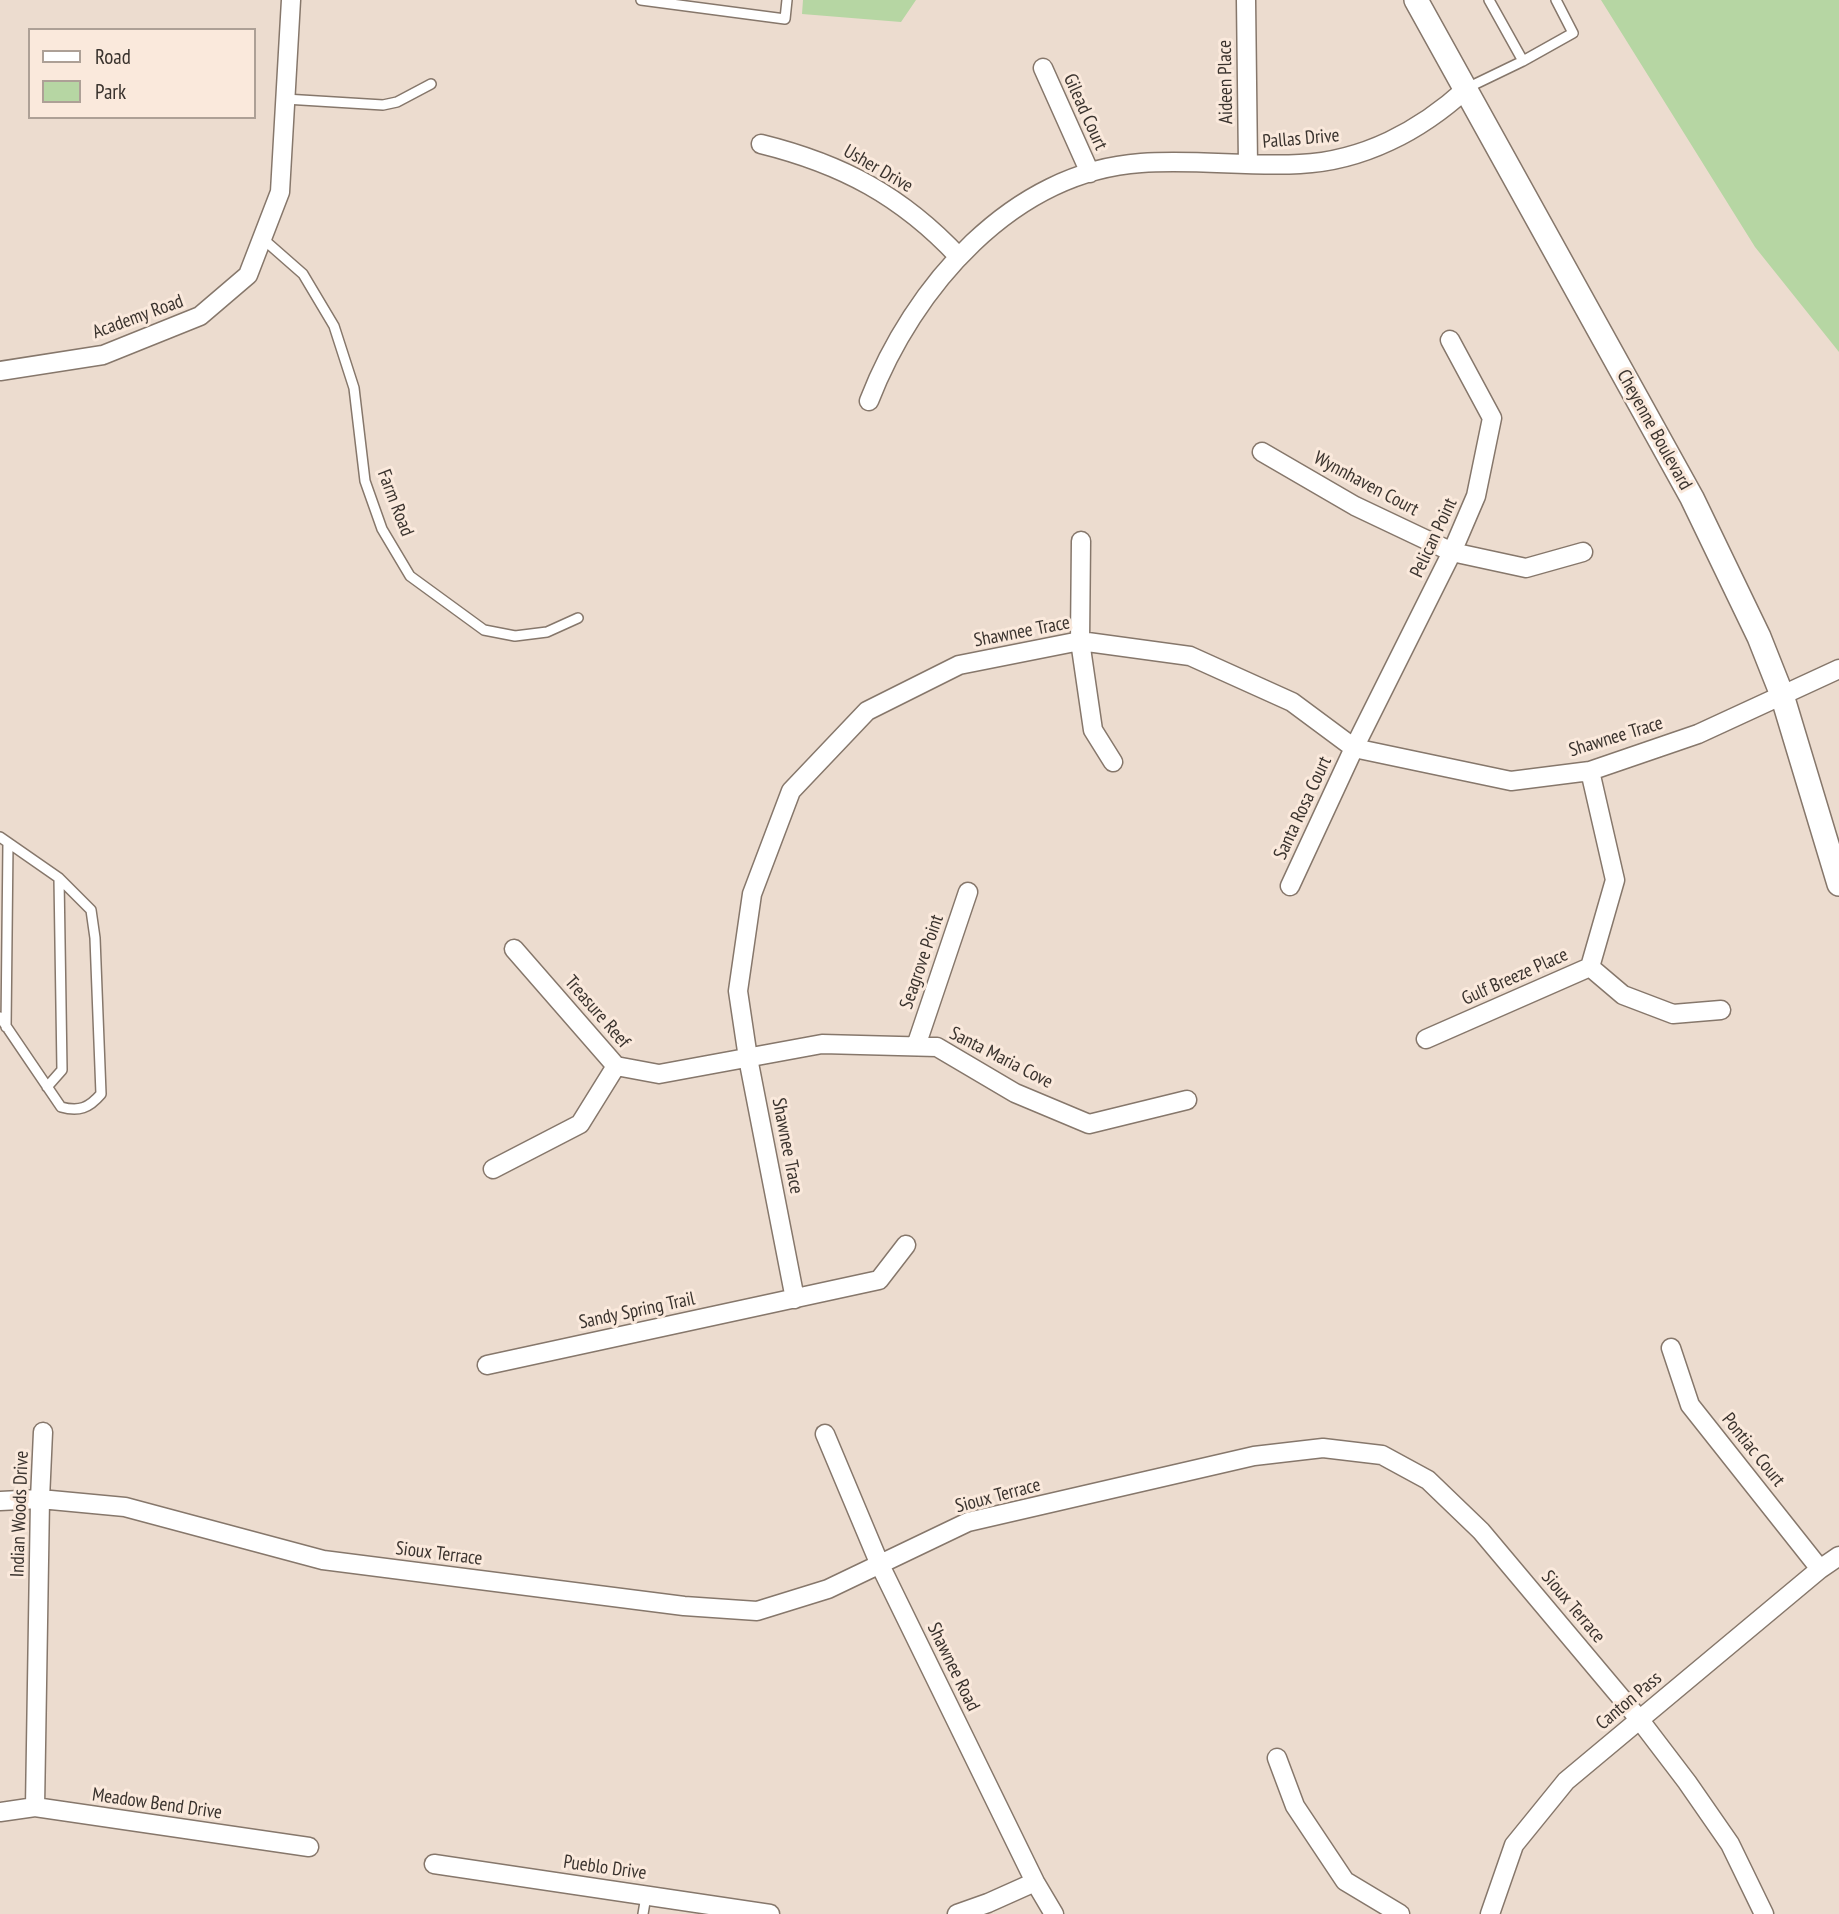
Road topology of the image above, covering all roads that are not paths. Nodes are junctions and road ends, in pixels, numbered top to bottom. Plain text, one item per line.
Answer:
1 (291, 0) edge
2 (641, 0) edge
3 (787, 0) edge
4 (1246, 0) edge
5 (1416, 0) edge
6 (1489, 0) edge
7 (1556, 0) edge
8 (1523, 61) junction
9 (1042, 68) dead end
10 (431, 84) dead end
11 (1465, 89) junction
12 (285, 99) junction
13 (761, 144) dead end
14 (1248, 164) junction
15 (1090, 173) junction
16 (262, 238) junction
17 (959, 257) junction
18 (1450, 340) dead end
19 (0, 371) edge
20 (869, 401) dead end
21 (1262, 452) dead end
22 (1081, 541) dead end
23 (1452, 552) junction
24 (1583, 552) dead end
25 (578, 618) dead end
26 (1080, 641) junction
27 (1839, 670) edge
28 (1782, 695) junction
29 (1354, 748) junction
30 (1113, 762) dead end
31 (1590, 771) junction
32 (4, 840) edge
33 (59, 878) junction
34 (1839, 884) edge
35 (1290, 886) dead end
36 (968, 892) dead end
37 (514, 949) dead end
38 (1590, 967) junction
39 (1721, 1010) dead end
40 (0, 1017) edge
41 (6, 1027) junction
42 (1426, 1039) dead end
43 (916, 1046) junction
44 (748, 1058) junction
45 (616, 1066) junction
46 (47, 1087) junction
47 (1187, 1100) dead end
48 (493, 1169) dead end
49 (906, 1245) dead end
50 (795, 1298) junction
51 (1671, 1348) dead end
52 (487, 1365) dead end
53 (43, 1432) dead end
54 (825, 1434) dead end
55 (40, 1499) junction
56 (0, 1501) edge
57 (1839, 1556) edge
58 (880, 1565) junction
59 (1820, 1569) junction
60 (1639, 1719) junction
61 (1277, 1758) dead end
62 (35, 1807) junction
63 (0, 1812) edge
64 (309, 1847) dead end
65 (434, 1864) dead end
66 (1035, 1882) junction
67 (646, 1896) junction
68 (643, 1914) edge
69 (769, 1914) edge
70 (957, 1914) edge
71 (1054, 1914) edge
72 (1400, 1914) edge
73 (1490, 1914) edge
74 (1764, 1914) edge

1 - 12 street, Academy Road
2 - 3 lane
4 - 14 street, Aideen Place
5 - 11 street, Cheyenne Boulevard
6 - 8 lane
7 - 8 lane
8 - 11 lane
9 - 15 street, Gilead Court
10 - 12 lane
11 - 14 street, Pallas Drive
11 - 28 street, Cheyenne Boulevard
12 - 16 street, Academy Road
13 - 17 street, Usher Drive
14 - 15 street, Pallas Drive
15 - 17 street, Pallas Drive
16 - 19 street, Academy Road
16 - 25 lane, Farm Road
17 - 20 street, Pallas Drive
18 - 23 street, Pelican Point
21 - 23 street, Wynnhaven Court
22 - 26 street
23 - 24 street, Wynnhaven Court
23 - 29 street, Pelican Point
26 - 29 street, Shawnee Trace
26 - 30 street
26 - 44 street, Shawnee Trace
27 - 28 street, Shawnee Trace
28 - 31 street, Shawnee Trace
28 - 34 street, Cheyenne Boulevard
29 - 31 street, Shawnee Trace
29 - 35 street, Santa Rosa Court
31 - 38 street, Gulf Breeze Place
32 - 33 lane
32 - 41 lane
33 - 46 lane
33 - 46 lane
36 - 43 street, Seagrove Point
37 - 45 street, Treasure Reef
38 - 39 street
38 - 42 street, Gulf Breeze Place
40 - 41 lane
41 - 46 lane
43 - 44 street, Santa Maria Cove
43 - 47 street, Santa Maria Cove
44 - 45 street, Treasure Reef
44 - 50 street, Shawnee Trace
45 - 48 street
49 - 50 street, Sandy Spring Trail
50 - 52 street, Sandy Spring Trail
51 - 59 street, Pontiac Court
53 - 55 street, Indian Woods Drive
54 - 58 street, Shawnee Road
55 - 56 street, Sioux Terrace
55 - 58 street, Sioux Terrace
55 - 62 street, Indian Woods Drive
57 - 59 street, Canton Pass
58 - 60 street, Sioux Terrace
58 - 66 street, Shawnee Road
59 - 60 street, Canton Pass
60 - 73 street, Canton Pass
60 - 74 street, Sioux Terrace
61 - 72 street
62 - 63 street, Meadow Bend Drive
62 - 64 street, Meadow Bend Drive
65 - 67 street, Pueblo Drive
66 - 70 street
66 - 71 street, Shawnee Road
67 - 68 lane
67 - 69 street, Pueblo Drive

